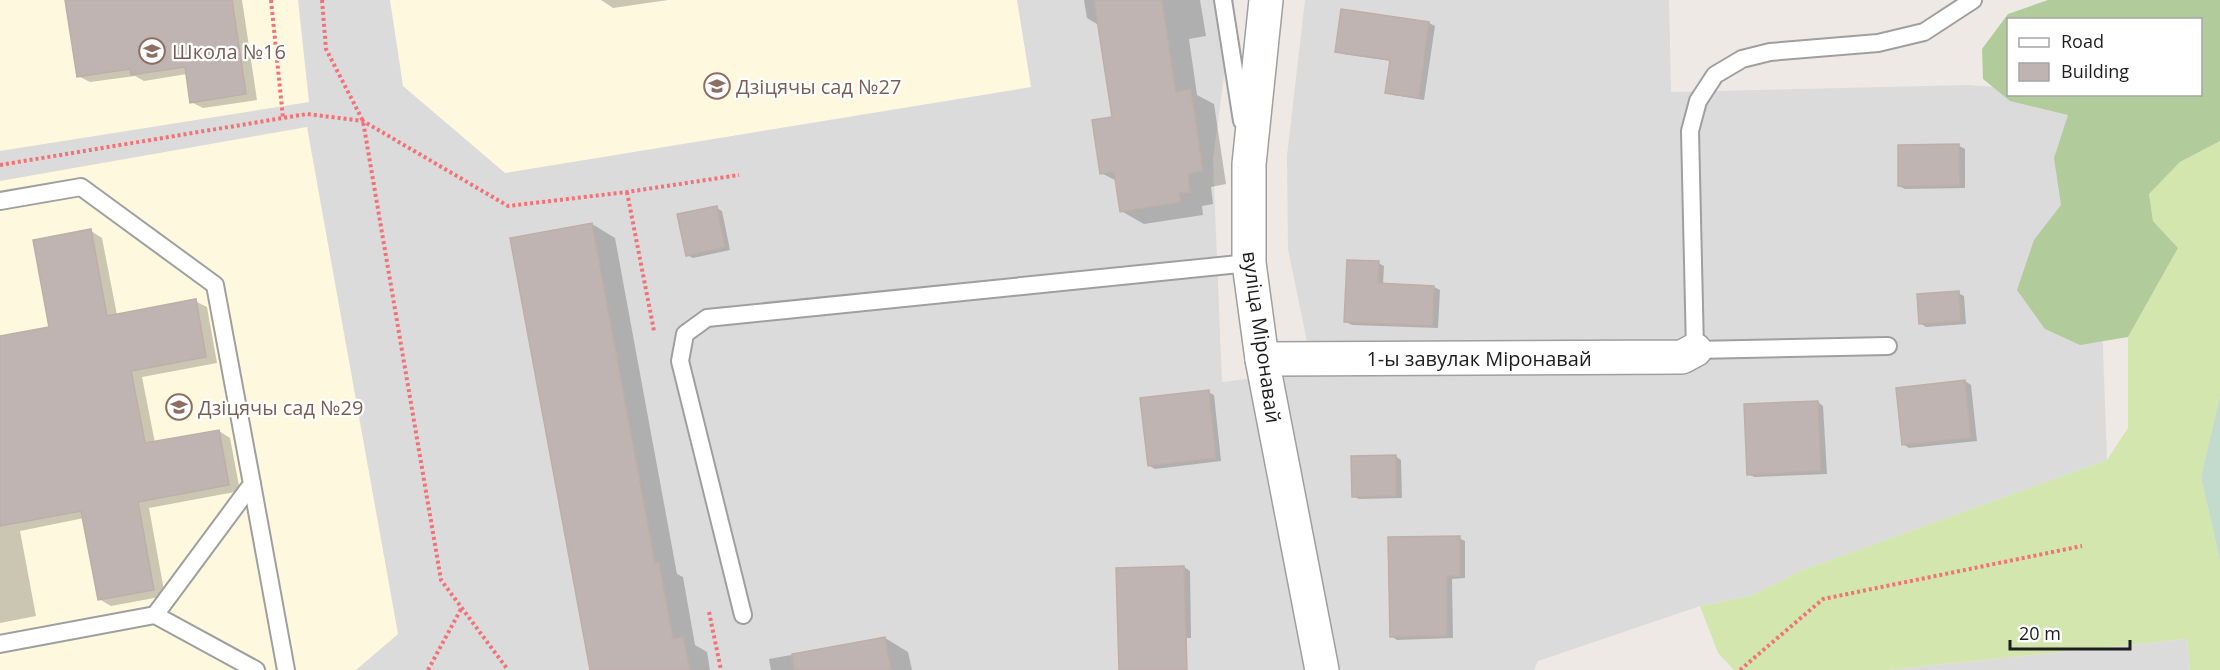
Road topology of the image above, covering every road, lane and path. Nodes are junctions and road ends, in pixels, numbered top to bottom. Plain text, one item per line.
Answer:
1 (271, 0) edge
2 (322, 0) edge
3 (1223, 0) edge
4 (1266, 0) edge
5 (1973, 0) edge
6 (283, 118) junction
7 (363, 121) junction
8 (1249, 164) junction
9 (0, 165) edge
10 (739, 175) dead end
11 (0, 201) edge
12 (1249, 263) junction
13 (1888, 346) dead end
14 (1695, 350) junction
15 (1262, 358) junction
16 (252, 484) junction
17 (2082, 546) dead end
18 (461, 609) junction
19 (155, 615) junction
20 (743, 615) dead end
21 (0, 644) edge
22 (256, 670) edge
23 (286, 670) edge
24 (428, 670) edge
25 (507, 670) edge
26 (1322, 670) edge
27 (1740, 670) edge

1 - 6 path
2 - 7 path
3 - 8 lane
4 - 8 street, вуліца Міронавай
5 - 14 lane
6 - 7 path
6 - 9 path
7 - 10 path
7 - 18 path
8 - 12 street, вуліца Міронавай
11 - 16 lane
12 - 15 street, вуліца Міронавай
12 - 20 lane
13 - 14 lane
14 - 15 street, 1-ы завулак Міронавай
15 - 26 street, вуліца Міронавай
16 - 19 lane
16 - 23 lane
17 - 27 path
18 - 24 path
18 - 25 path
19 - 21 lane
19 - 22 lane

